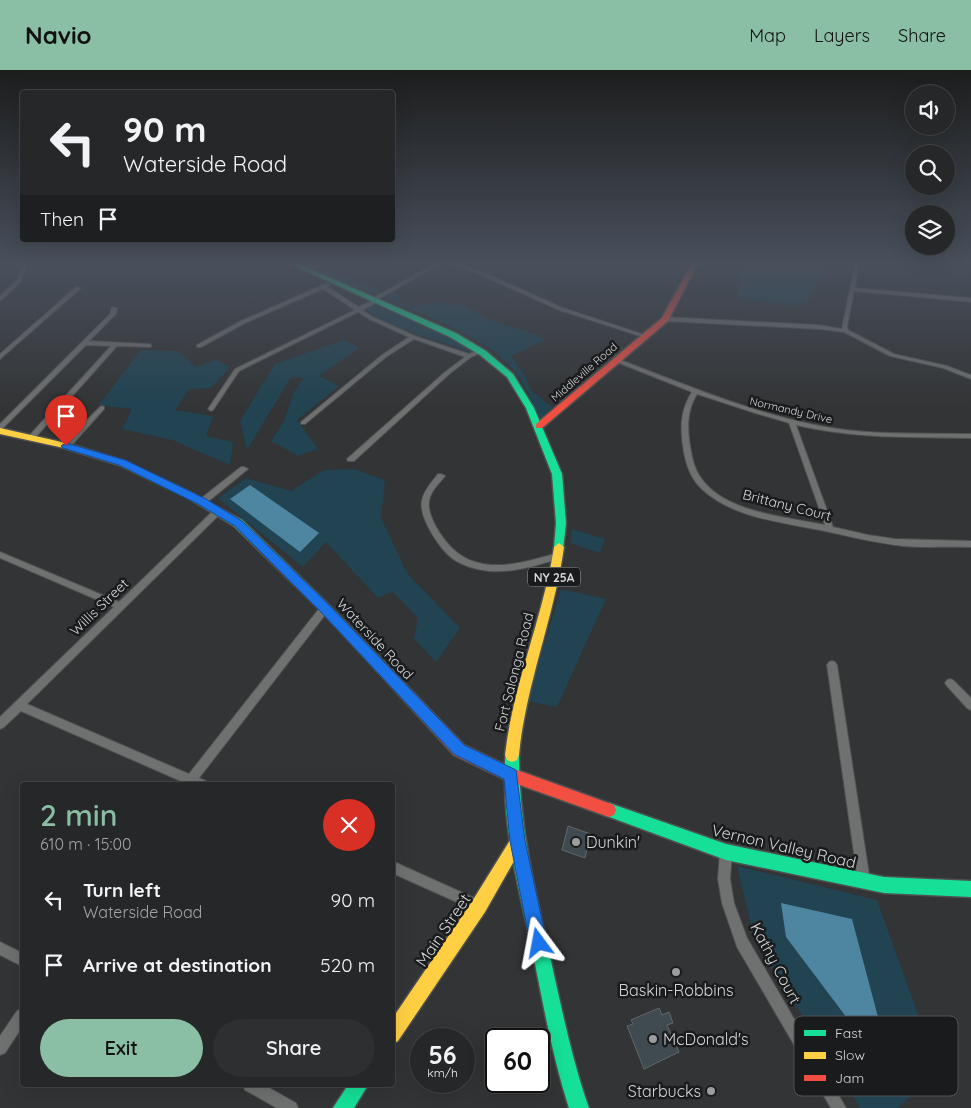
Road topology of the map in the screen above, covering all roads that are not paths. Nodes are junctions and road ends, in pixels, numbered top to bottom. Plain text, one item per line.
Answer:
1 (52, 311) edge
2 (113, 311) edge
3 (267, 311) edge
4 (356, 311) edge
5 (361, 311) edge
6 (401, 311) edge
7 (569, 311) edge
8 (669, 311) edge
9 (847, 311) edge
10 (665, 318) junction
11 (845, 331) junction
12 (645, 336) junction
13 (413, 337) junction
14 (85, 343) junction
15 (116, 344) junction
16 (149, 346) dead end
17 (199, 346) dead end
18 (482, 351) junction
19 (469, 356) junction
20 (0, 357) edge
21 (616, 360) junction
22 (971, 377) edge
23 (696, 391) junction
24 (102, 408) dead end
25 (211, 409) dead end
26 (792, 422) junction
27 (303, 423) dead end
28 (539, 426) junction
29 (0, 430) edge
30 (971, 436) edge
31 (31, 438) junction
32 (66, 446) junction
33 (350, 459) dead end
34 (244, 468) dead end
35 (441, 476) dead end
36 (202, 502) junction
37 (218, 511) junction
38 (830, 529) junction
39 (971, 544) edge
40 (0, 555) edge
41 (558, 556) junction
42 (120, 606) junction
43 (325, 608) junction
44 (832, 665) dead end
45 (950, 683) dead end
46 (19, 705) junction
47 (971, 705) edge
48 (0, 724) edge
49 (511, 775) junction
50 (189, 782) edge
51 (517, 841) junction
52 (726, 852) junction
53 (395, 867) edge
54 (864, 881) junction
55 (971, 889) edge
56 (479, 906) junction
57 (0, 948) edge
58 (20, 959) edge
59 (20, 1019) edge
60 (395, 1031) edge
61 (794, 1031) edge
62 (0, 1048) edge
63 (254, 1087) edge
64 (358, 1087) edge
65 (832, 1096) edge
66 (575, 1104) edge
67 (291, 1108) edge
68 (343, 1108) edge
69 (839, 1108) edge

1 - 20 street
2 - 14 street
3 - 17 street
4 - 25 street
5 - 13 street, Fort Salonga Road
6 - 18 main road, Fort Salonga Road / NY 25A
7 - 12 street
8 - 10 main road, Middleville Road
9 - 11 street
10 - 11 street
10 - 12 main road, Middleville Road
11 - 22 street
12 - 21 main road, Middleville Road
13 - 19 street, Fort Salonga Road
13 - 27 street
14 - 15 street
14 - 29 street
15 - 16 street
15 - 31 street
18 - 19 street
18 - 28 main road, Fort Salonga Road / NY 25A
19 - 33 street
21 - 23 street, Normandy Drive
21 - 28 main road, Middleville Road
23 - 26 street, Normandy Drive
23 - 38 street, Brittany Court
24 - 32 street
26 - 30 street, Normandy Drive
26 - 38 street
28 - 41 main road, Fort Salonga Road / NY 25A
29 - 31 main road, Waterside Road
31 - 32 main road, Waterside Road
32 - 36 main road, Waterside Road
34 - 36 street
35 - 41 street
36 - 37 main road, Waterside Road
37 - 42 street, Willis Street
37 - 43 main road, Waterside Road
38 - 39 street, Brittany Court
40 - 42 street
41 - 49 main road, Fort Salonga Road / NY 25A
42 - 46 street, Willis Street
43 - 49 main road, Waterside Road
43 - 50 street
44 - 54 street
45 - 47 street
46 - 48 street, Willis Street
46 - 50 street
49 - 51 main road, Fort Salonga Road / NY 25A
49 - 52 main road, Vernon Valley Road
51 - 56 main road, Main Street
51 - 66 main road, Fort Salonga Road / NY 25A
52 - 54 main road, Vernon Valley Road
52 - 61 street, Kathy Court
53 - 56 street
54 - 55 main road, Vernon Valley Road
56 - 60 main road, Main Street
57 - 58 street
59 - 62 street
63 - 67 street
64 - 68 main road
65 - 69 street, Kathy Court

